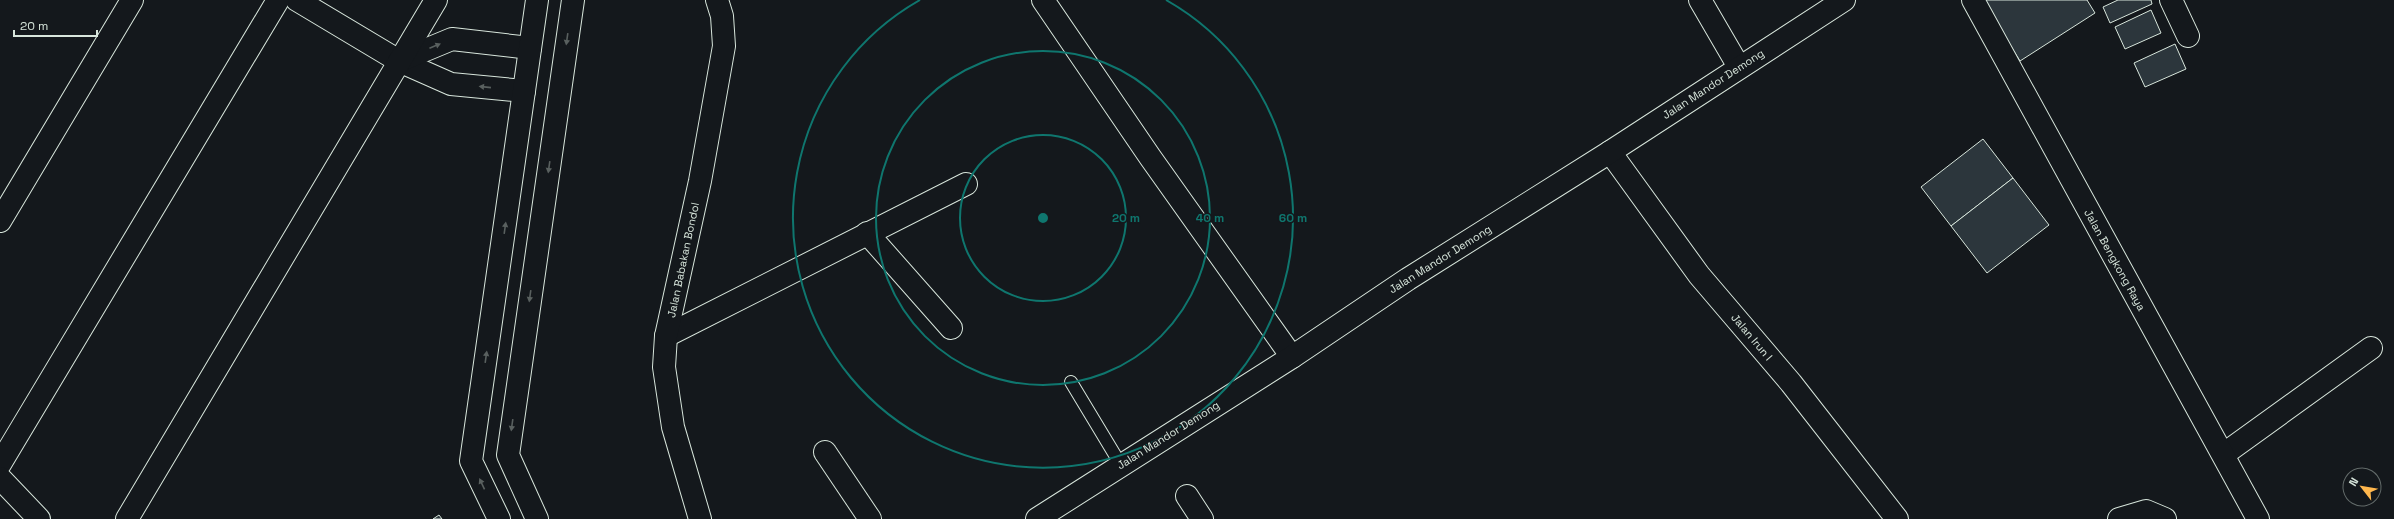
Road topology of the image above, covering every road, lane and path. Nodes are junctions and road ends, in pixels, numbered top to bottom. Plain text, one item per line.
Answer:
1 (132, 0) edge
2 (278, 0) edge
3 (297, 0) edge
4 (436, 0) edge
5 (537, 0) edge
6 (573, 0) edge
7 (717, 0) edge
8 (1044, 0) edge
9 (1700, 0) edge
10 (1844, 0) edge
11 (1972, 0) edge
12 (2171, 0) edge
13 (2188, 36) dead end
14 (530, 48) junction
15 (399, 61) junction
16 (1739, 67) junction
17 (524, 91) junction
18 (1610, 152) junction
19 (966, 184) dead end
20 (0, 221) edge
21 (867, 233) junction
22 (951, 328) dead end
23 (666, 336) junction
24 (2371, 348) dead end
25 (1292, 357) junction
26 (1071, 382) dead end
27 (825, 452) dead end
28 (2224, 454) junction
29 (0, 464) edge
30 (1121, 465) junction
31 (0, 478) edge
32 (1187, 496) dead end
33 (2254, 518) edge
34 (39, 519) edge
35 (127, 519) edge
36 (499, 519) edge
37 (538, 519) edge
38 (700, 519) edge
39 (870, 519) edge
40 (1037, 519) edge
41 (1202, 519) edge
42 (1897, 519) edge
43 (2120, 519) edge
44 (2165, 519) edge

1 - 20 street
2 - 29 street
3 - 15 street
4 - 15 street
5 - 14 street
6 -> 37 street
7 - 23 street, Jalan Babakan Bondol
8 - 25 street
9 - 16 street
10 - 16 street, Jalan Mandor Demong
11 - 28 street, Jalan Bengkong Raya
12 - 13 street
15 -> 14 street
14 - 17 street
17 -> 15 street
15 - 35 street
16 - 18 street, Jalan Mandor Demong
36 -> 17 street
18 - 25 street, Jalan Mandor Demong
18 - 42 street, Jalan Irun I
19 - 21 street
21 - 22 street
21 - 23 street
23 - 38 street, Jalan Babakan Bondol
24 - 28 street
25 - 30 street, Jalan Mandor Demong
26 - 30 lane
27 - 39 street
28 - 33 street, Jalan Bengkong Raya
30 - 40 street, Jalan Mandor Demong
31 - 34 street
32 - 41 street
43 - 44 street

